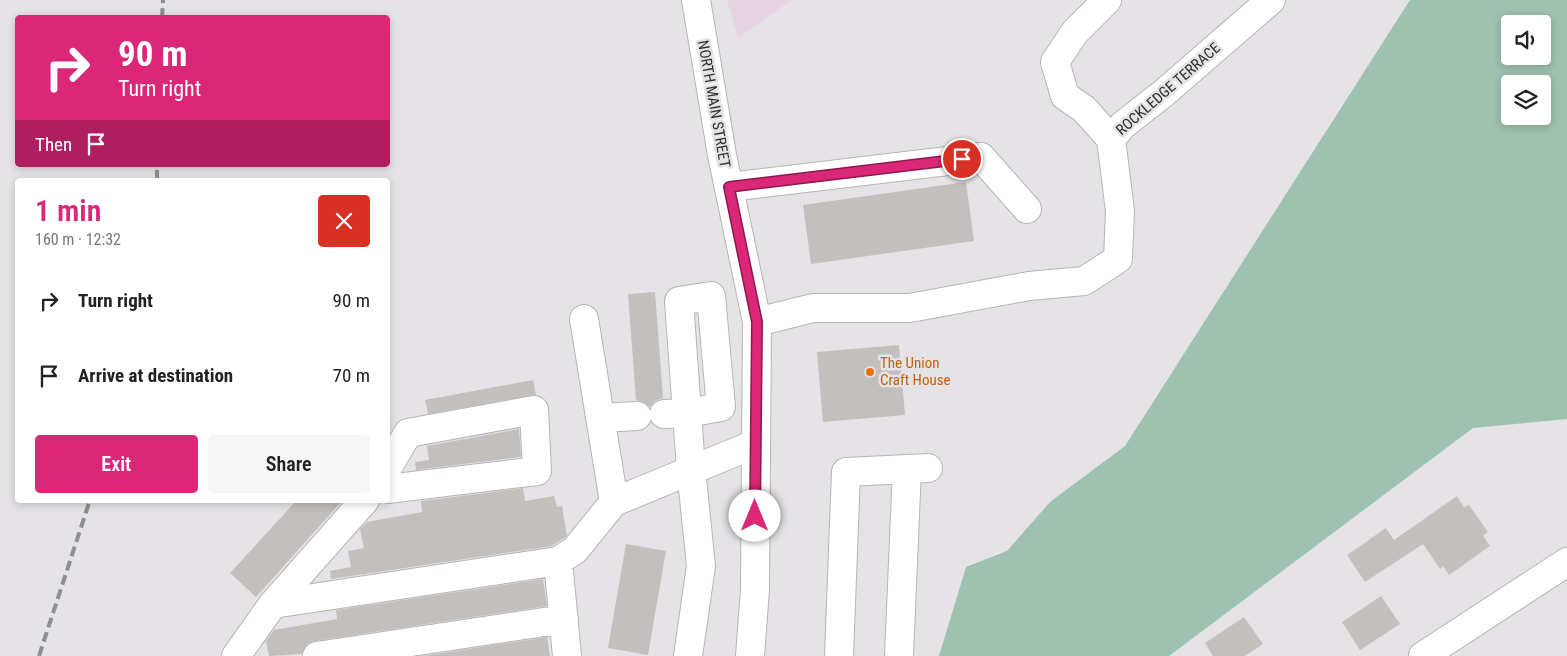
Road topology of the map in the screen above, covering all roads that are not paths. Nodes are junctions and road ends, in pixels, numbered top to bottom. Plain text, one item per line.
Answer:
1 (696, 0) edge
2 (1107, 0) edge
3 (1271, 0) edge
4 (1111, 140) junction
5 (729, 187) junction
6 (1027, 209) dead end
7 (584, 319) dead end
8 (757, 322) junction
9 (718, 368) junction
10 (684, 370) junction
11 (676, 414) junction
12 (637, 416) dead end
13 (600, 418) junction
14 (755, 444) junction
15 (390, 464) edge
16 (691, 469) junction
17 (390, 489) edge
18 (614, 502) junction
19 (362, 503) edge
20 (558, 561) junction
21 (1567, 562) edge
22 (273, 604) junction
23 (564, 619) junction
24 (236, 656) edge
25 (317, 656) edge
26 (567, 656) edge
27 (688, 656) edge
28 (750, 656) edge
29 (839, 656) edge
30 (899, 656) edge
31 (1423, 656) edge

1 - 5 main road, NORTH MAIN STREET
2 - 4 main road, ROCKLEDGE TERRACE
3 - 4 main road, ROCKLEDGE TERRACE
4 - 8 main road
5 - 6 main road
5 - 8 main road, NORTH MAIN STREET
7 - 13 main road
8 - 14 main road, NORTH MAIN STREET
9 - 10 main road
9 - 10 main road
9 - 11 main road
10 - 11 main road
11 - 16 main road
12 - 13 main road
13 - 18 main road
14 - 16 main road
14 - 28 main road, NORTH MAIN STREET
15 - 17 main road
16 - 18 main road
16 - 27 main road
18 - 20 main road
19 - 22 main road
20 - 22 main road
20 - 23 main road
21 - 31 main road
22 - 24 main road
23 - 25 main road
23 - 26 main road
29 - 30 main road

